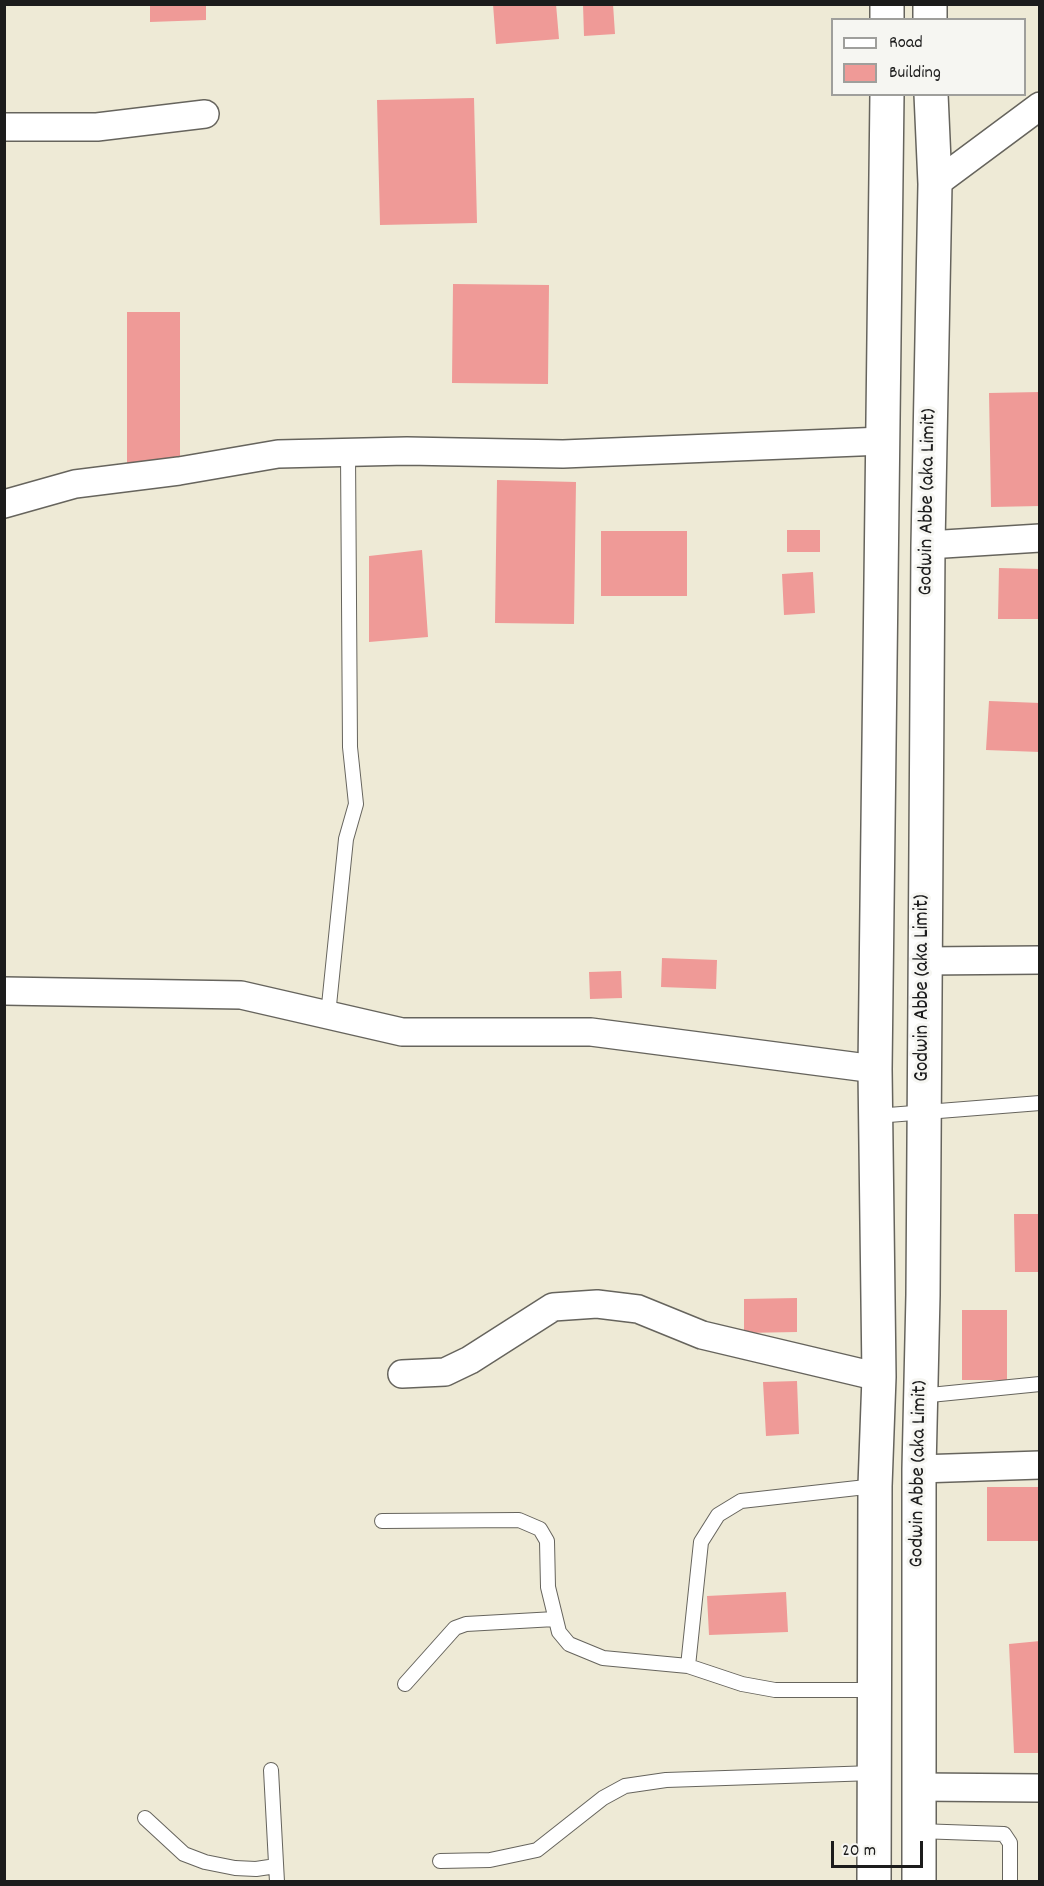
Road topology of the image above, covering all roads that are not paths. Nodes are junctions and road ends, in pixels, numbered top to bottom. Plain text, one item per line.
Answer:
1 (931, 96) edge
2 (887, 97) edge
3 (1040, 106) edge
4 (206, 114) dead end
5 (4, 126) edge
6 (935, 184) junction
7 (883, 441) junction
8 (348, 453) junction
9 (4, 504) edge
10 (1040, 538) edge
11 (928, 545) junction
12 (1040, 960) edge
13 (924, 961) junction
14 (4, 991) edge
15 (328, 1015) junction
16 (876, 1070) junction
17 (1040, 1103) edge
18 (923, 1113) junction
19 (876, 1116) junction
20 (402, 1374) dead end
21 (879, 1377) junction
22 (1040, 1384) edge
23 (920, 1396) junction
24 (1040, 1465) edge
25 (919, 1469) junction
26 (875, 1486) junction
27 (382, 1521) dead end
28 (555, 1619) junction
29 (688, 1666) junction
30 (405, 1684) dead end
31 (874, 1690) junction
32 (271, 1770) dead end
33 (874, 1773) junction
34 (918, 1787) junction
35 (1040, 1788) edge
36 (146, 1818) dead end
37 (918, 1831) junction
38 (440, 1861) dead end
39 (276, 1866) junction
40 (277, 1881) edge
41 (874, 1881) edge
42 (919, 1881) edge
43 (1010, 1881) edge

1 - 2 street
1 - 6 street, Godwin Abbe (aka Limit)
2 - 7 street, Godwin Abbe (aka Limit)
3 - 6 street
4 - 5 street
6 - 11 street, Godwin Abbe (aka Limit)
7 - 8 street
7 - 16 street, Godwin Abbe (aka Limit)
8 - 9 street
8 - 15 lane
10 - 11 street
11 - 13 street, Godwin Abbe (aka Limit)
12 - 13 street
13 - 18 street, Godwin Abbe (aka Limit)
14 - 15 street
15 - 16 street
16 - 19 street, Godwin Abbe (aka Limit)
17 - 18 lane
18 - 19 lane
18 - 23 street, Godwin Abbe (aka Limit)
19 - 21 street, Godwin Abbe (aka Limit)
20 - 21 street
21 - 26 street, Godwin Abbe (aka Limit)
22 - 23 lane
23 - 25 street, Godwin Abbe (aka Limit)
24 - 25 street
25 - 34 street, Godwin Abbe (aka Limit)
26 - 29 lane
26 - 31 street, Godwin Abbe (aka Limit)
27 - 28 lane
28 - 29 lane
28 - 30 lane
29 - 31 lane
31 - 33 street, Godwin Abbe (aka Limit)
32 - 39 lane
33 - 38 lane
33 - 41 street, Godwin Abbe (aka Limit)
34 - 35 street
34 - 37 street, Godwin Abbe (aka Limit)
36 - 39 lane
37 - 42 street, Godwin Abbe (aka Limit)
37 - 43 lane
39 - 40 lane

